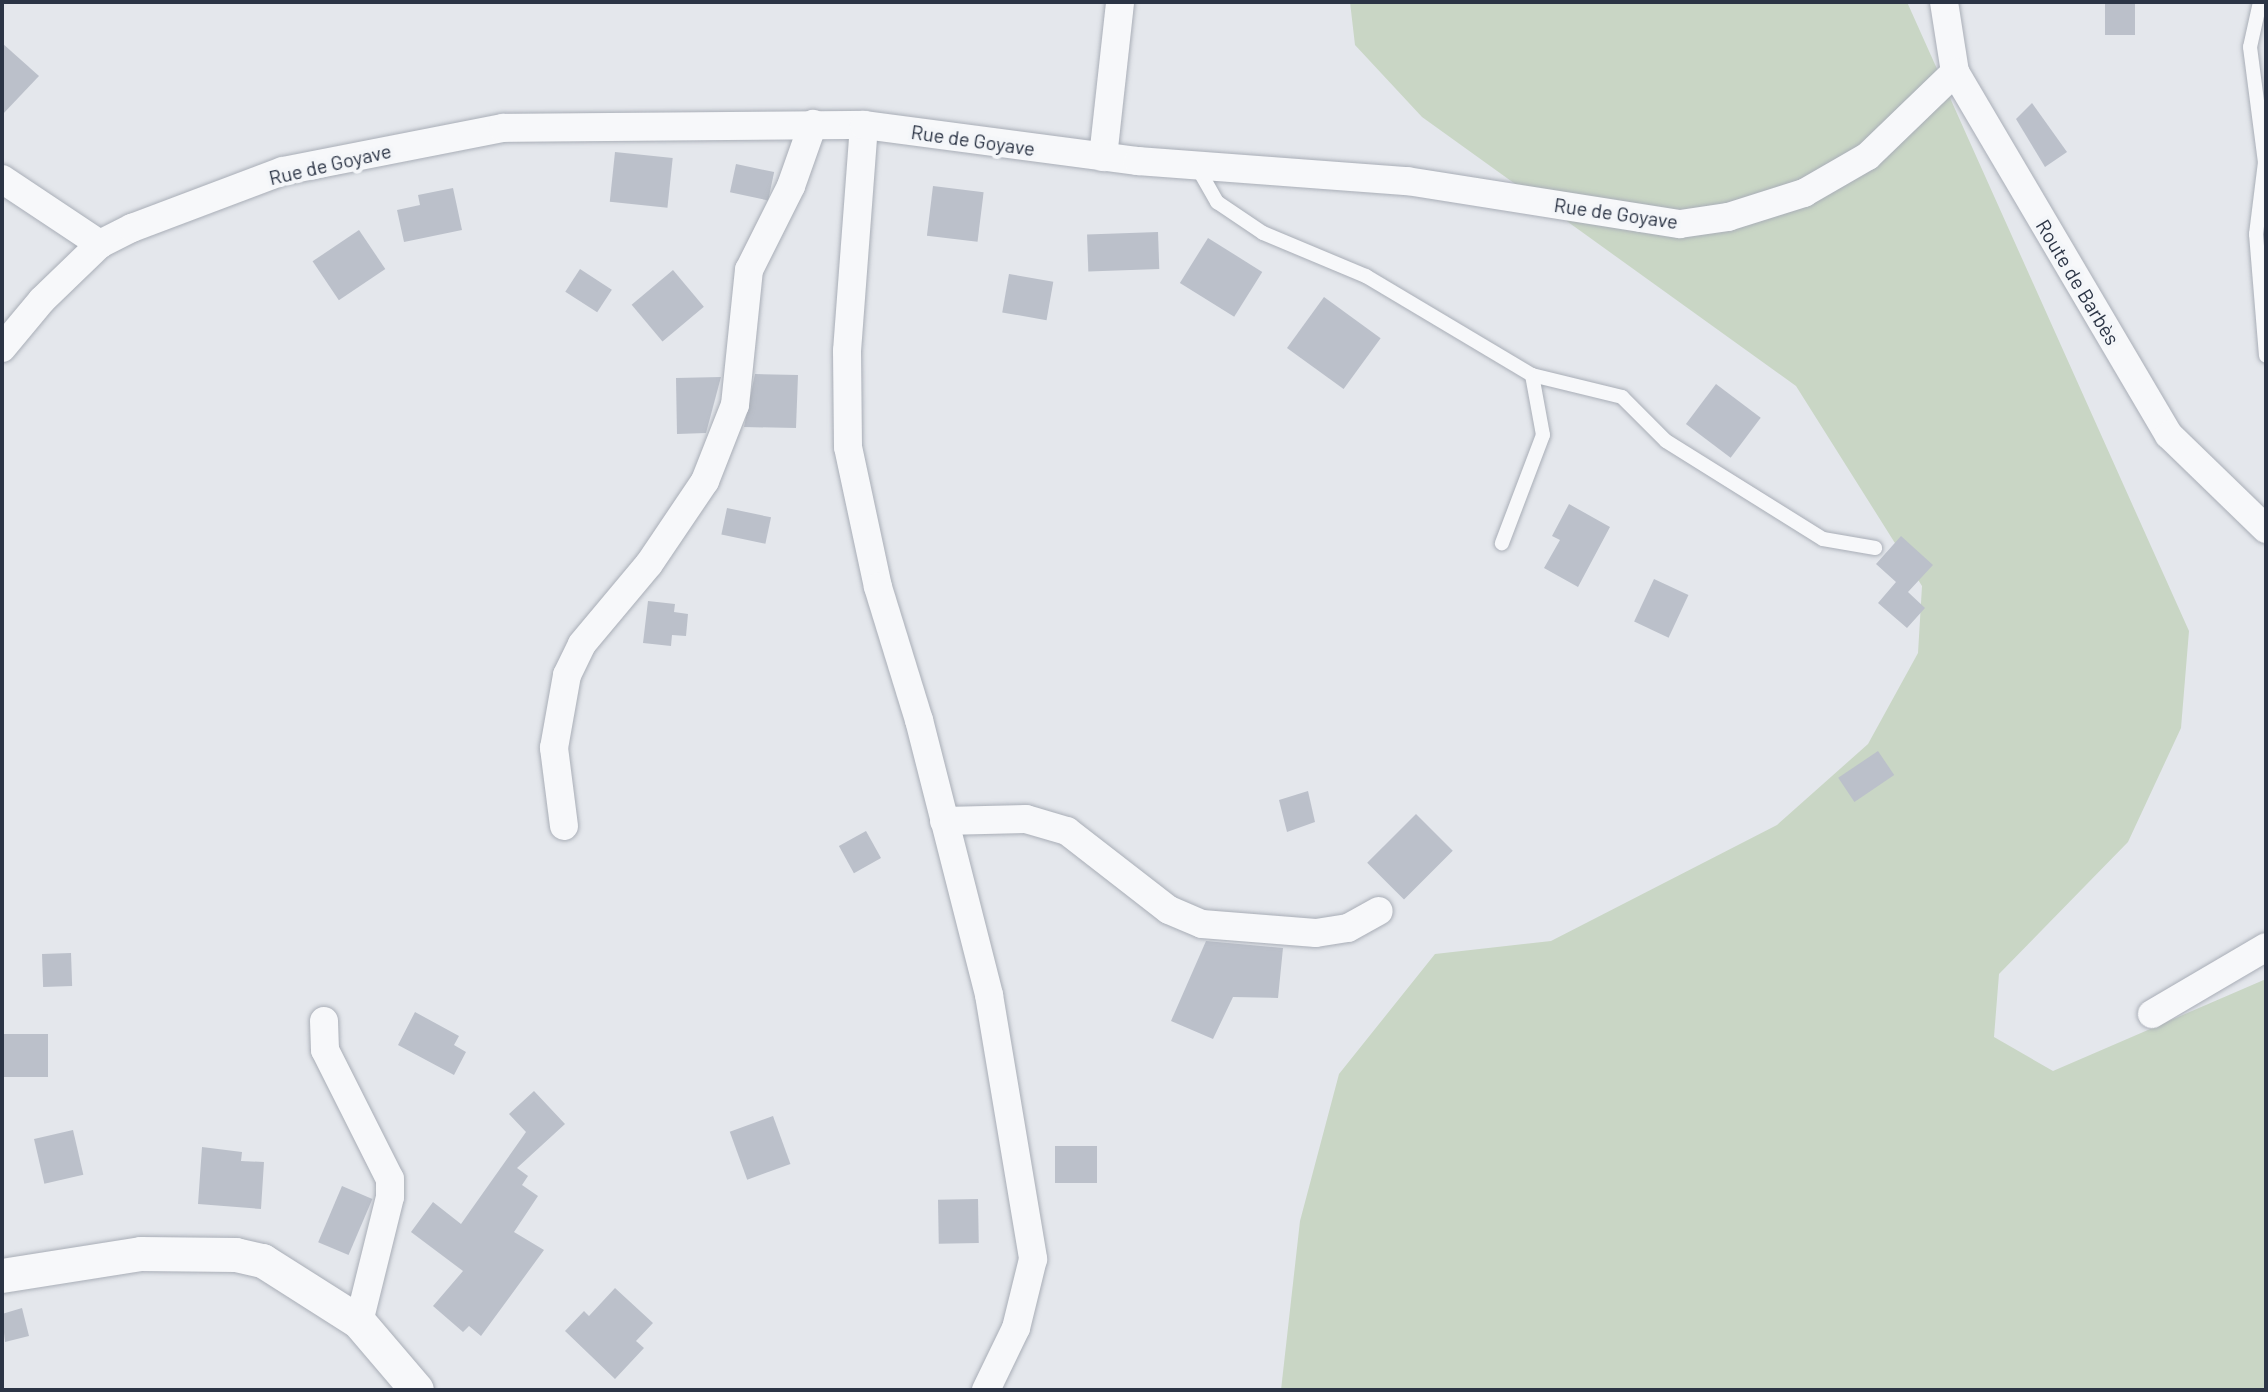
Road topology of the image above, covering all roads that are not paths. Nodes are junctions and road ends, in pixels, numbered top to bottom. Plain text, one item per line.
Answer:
1 (1120, 2) edge
2 (1944, 2) edge
3 (2260, 2) edge
4 (1955, 72) junction
5 (813, 124) junction
6 (864, 125) junction
7 (1103, 157) junction
8 (1196, 165) junction
9 (2, 179) edge
10 (100, 244) junction
11 (2, 348) edge
12 (2266, 356) edge
13 (1532, 375) junction
14 (2266, 529) edge
15 (1502, 543) dead end
16 (1875, 548) dead end
17 (944, 821) junction
18 (564, 826) dead end
19 (1379, 911) dead end
20 (2266, 947) edge
21 (2152, 1014) dead end
22 (324, 1021) dead end
23 (2, 1276) edge
24 (359, 1322) junction
25 (417, 1390) edge
26 (986, 1390) edge

1 - 7 street
2 - 4 street, Route de Barbès
3 - 12 lane
4 - 8 street, Rue de Goyave
4 - 14 street, Route de Barbès
5 - 6 street, Rue de Goyave
5 - 10 street, Rue de Goyave
5 - 18 street
6 - 7 street, Rue de Goyave
6 - 17 street
7 - 8 street, Rue de Goyave
8 - 13 lane
9 - 10 street
10 - 11 street, Rue de Goyave
13 - 15 lane
13 - 16 lane
17 - 19 street
17 - 26 street
20 - 21 street
22 - 24 street
23 - 24 street
24 - 25 street

